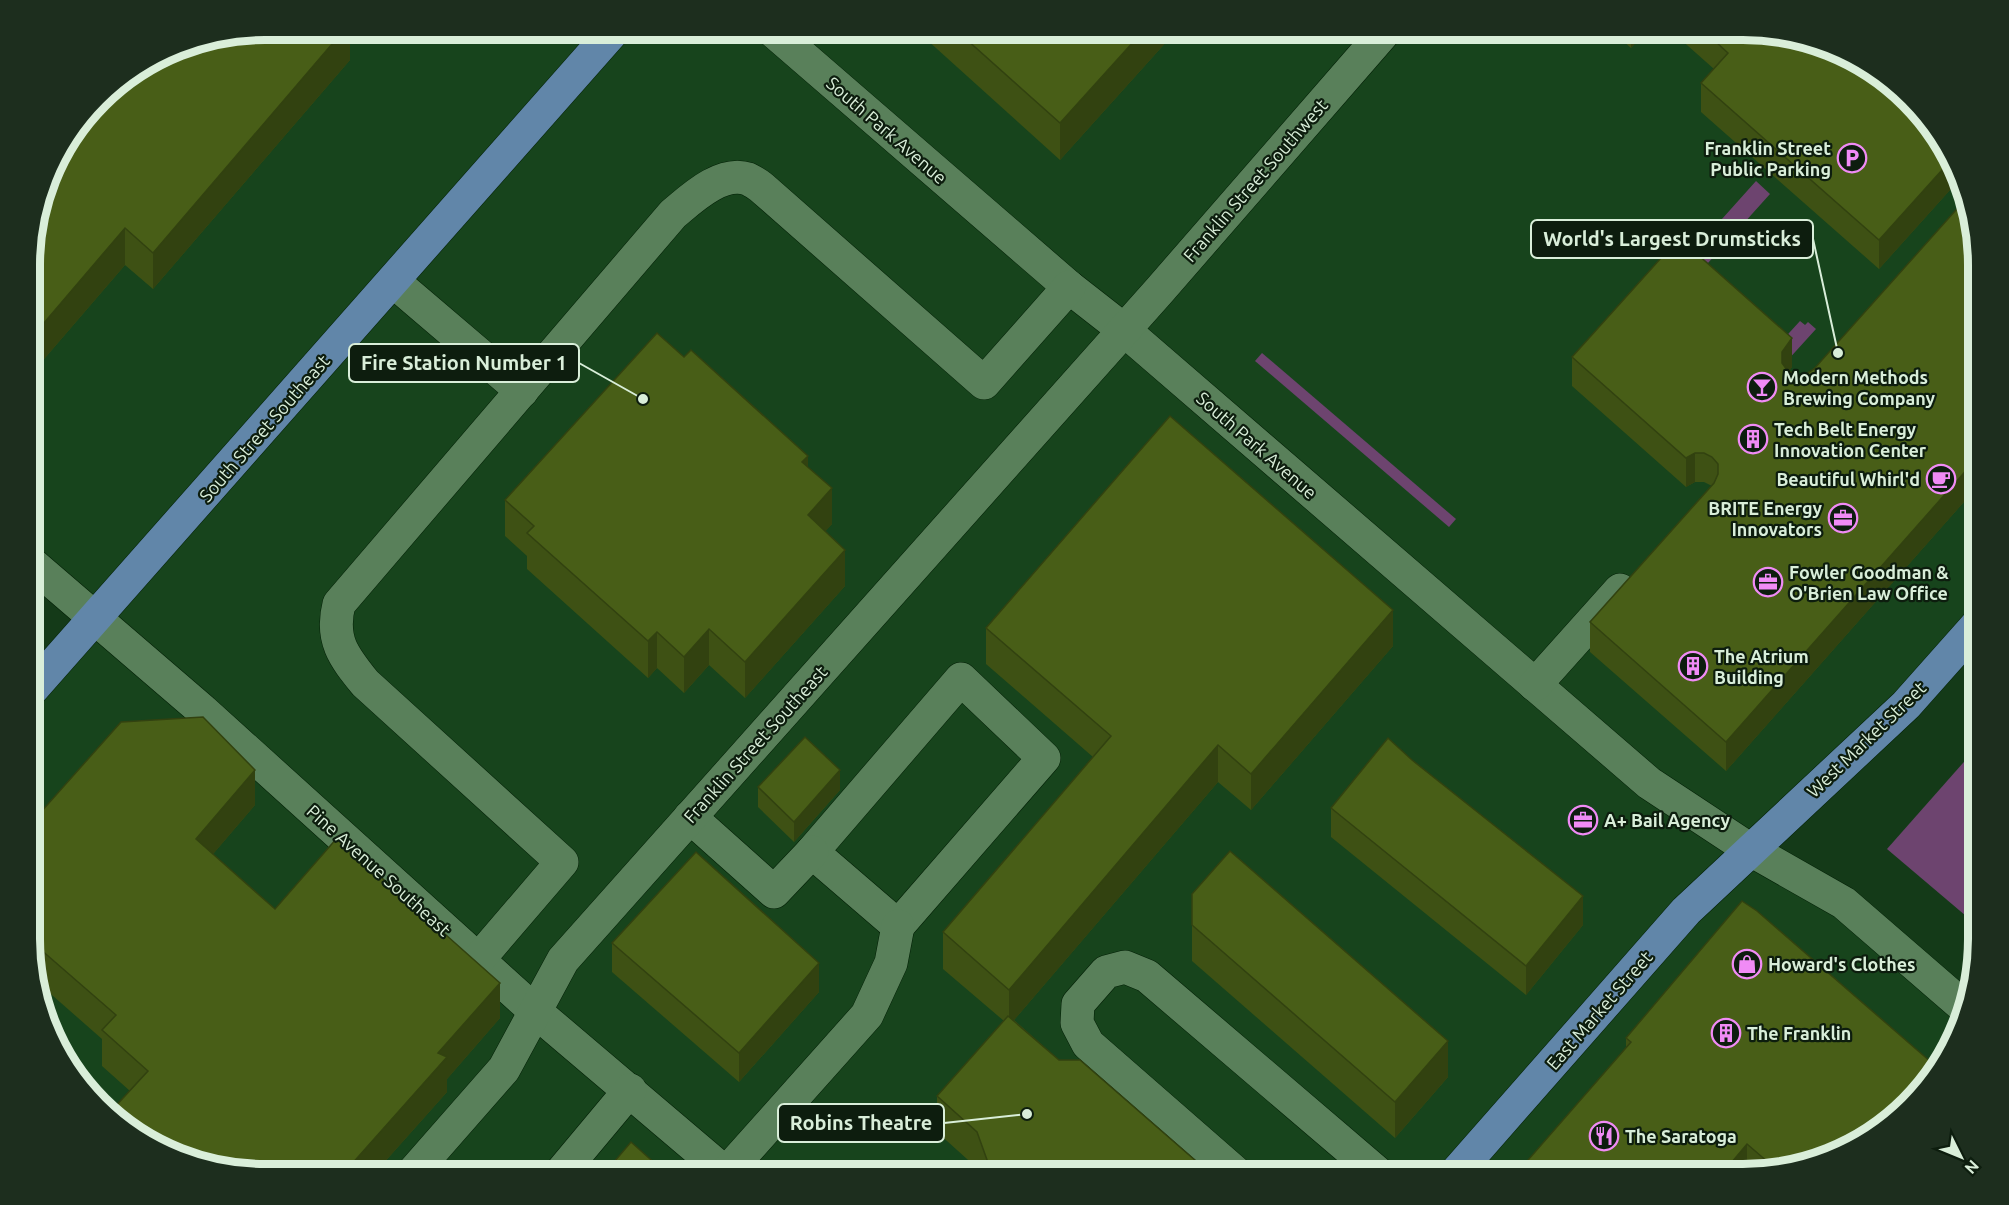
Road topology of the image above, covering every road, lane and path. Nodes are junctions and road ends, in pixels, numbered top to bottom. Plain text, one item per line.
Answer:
1 (605, 40) edge
2 (784, 40) edge
3 (1377, 40) edge
4 (393, 281) junction
5 (1069, 287) junction
6 (1124, 330) junction
7 (522, 391) junction
8 (40, 571) edge
9 (1636, 572) edge
10 (97, 618) junction
11 (1969, 634) edge
12 (40, 680) edge
13 (1535, 685) junction
14 (690, 817) junction
15 (1749, 849) junction
16 (812, 852) junction
17 (898, 926) junction
18 (478, 960) junction
19 (1960, 1003) edge
20 (536, 1012) junction
21 (630, 1090) junction
22 (421, 1164) edge
23 (568, 1164) edge
24 (715, 1164) edge
25 (736, 1164) edge
26 (1225, 1164) edge
27 (1367, 1164) edge
28 (1464, 1164) edge

1 - 4 main road, South Street Southeast
2 - 5 street, South Park Avenue
3 - 6 street, Franklin Street Southwest
4 - 7 street
4 - 10 main road, South Street Southeast
5 - 6 street, South Park Avenue
5 - 7 street
6 - 13 street, South Park Avenue
6 - 14 street, Franklin Street Southeast
7 - 18 street
8 - 10 street, Pine Avenue Southeast
9 - 13 street
10 - 12 main road, South Street Southeast
10 - 18 street, Pine Avenue Southeast
11 - 15 main road, West Market Street
13 - 15 street, South Park Avenue
14 - 16 street
14 - 20 street, Franklin Street Southeast
15 - 19 street, South Park Avenue
15 - 28 main road, East Market Street
16 - 17 street
16 - 17 street
17 - 25 street
18 - 20 street, Pine Avenue Southeast
20 - 21 street, Pine Avenue Southeast
20 - 22 street, Franklin Street Southeast
21 - 23 street
21 - 24 street, Pine Avenue Southeast
26 - 27 street

